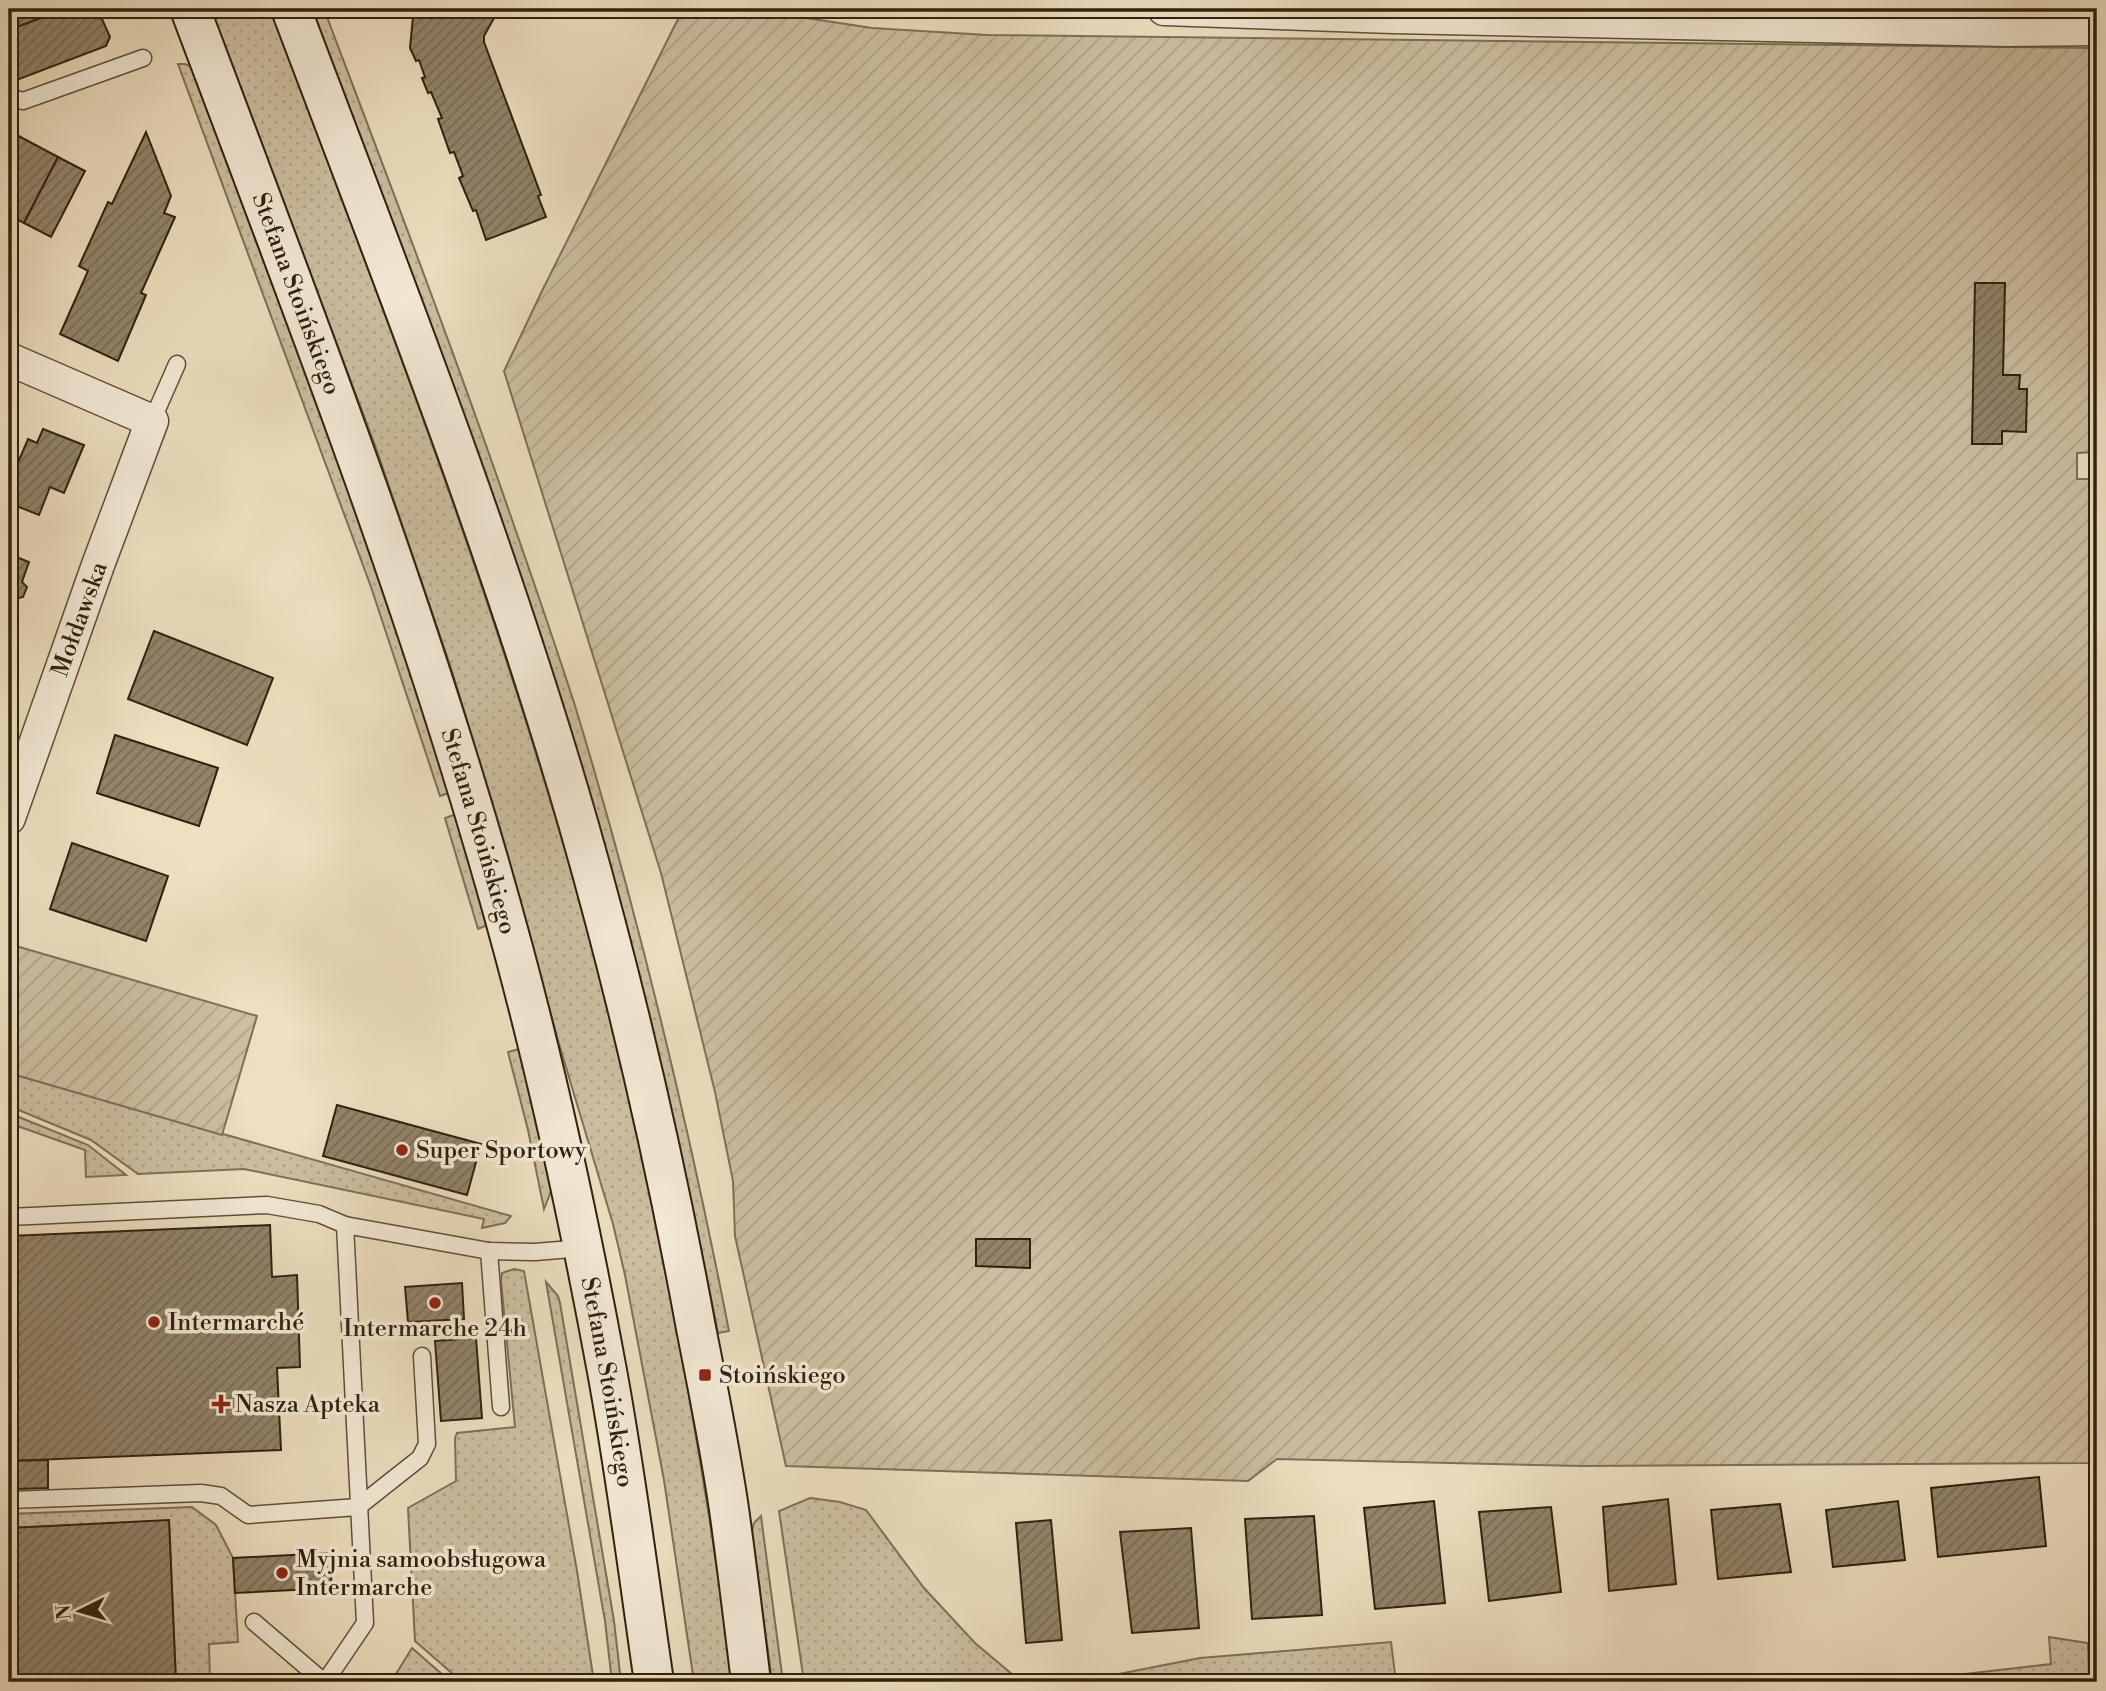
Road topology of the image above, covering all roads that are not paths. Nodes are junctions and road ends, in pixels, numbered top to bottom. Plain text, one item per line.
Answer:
1 (190, 9) edge
2 (292, 9) edge
3 (1164, 9) edge
4 (1571, 15) edge
5 (2097, 29) edge
6 (144, 58) dead end
7 (9, 97) edge
8 (9, 359) edge
9 (177, 364) dead end
10 (152, 421) junction
11 (9, 818) edge
12 (9, 1217) edge
13 (345, 1225) junction
14 (583, 1248) junction
15 (489, 1251) junction
16 (422, 1356) dead end
17 (500, 1407) dead end
18 (9, 1500) edge
19 (358, 1507) junction
20 (254, 1622) dead end
21 (325, 1682) edge
22 (654, 1682) edge
23 (751, 1682) edge

1 - 14 street, Stefana Stoińskiego
2 - 23 street
3 - 4 street
4 - 5 street
6 - 7 lane
8 - 10 street
9 - 10 lane
10 - 11 street, Mołdawska
12 - 13 lane
13 - 15 lane
13 - 19 lane
14 - 15 lane
14 - 22 street, Stefana Stoińskiego
15 - 17 lane
16 - 19 lane
18 - 19 lane
19 - 21 lane
20 - 21 lane

